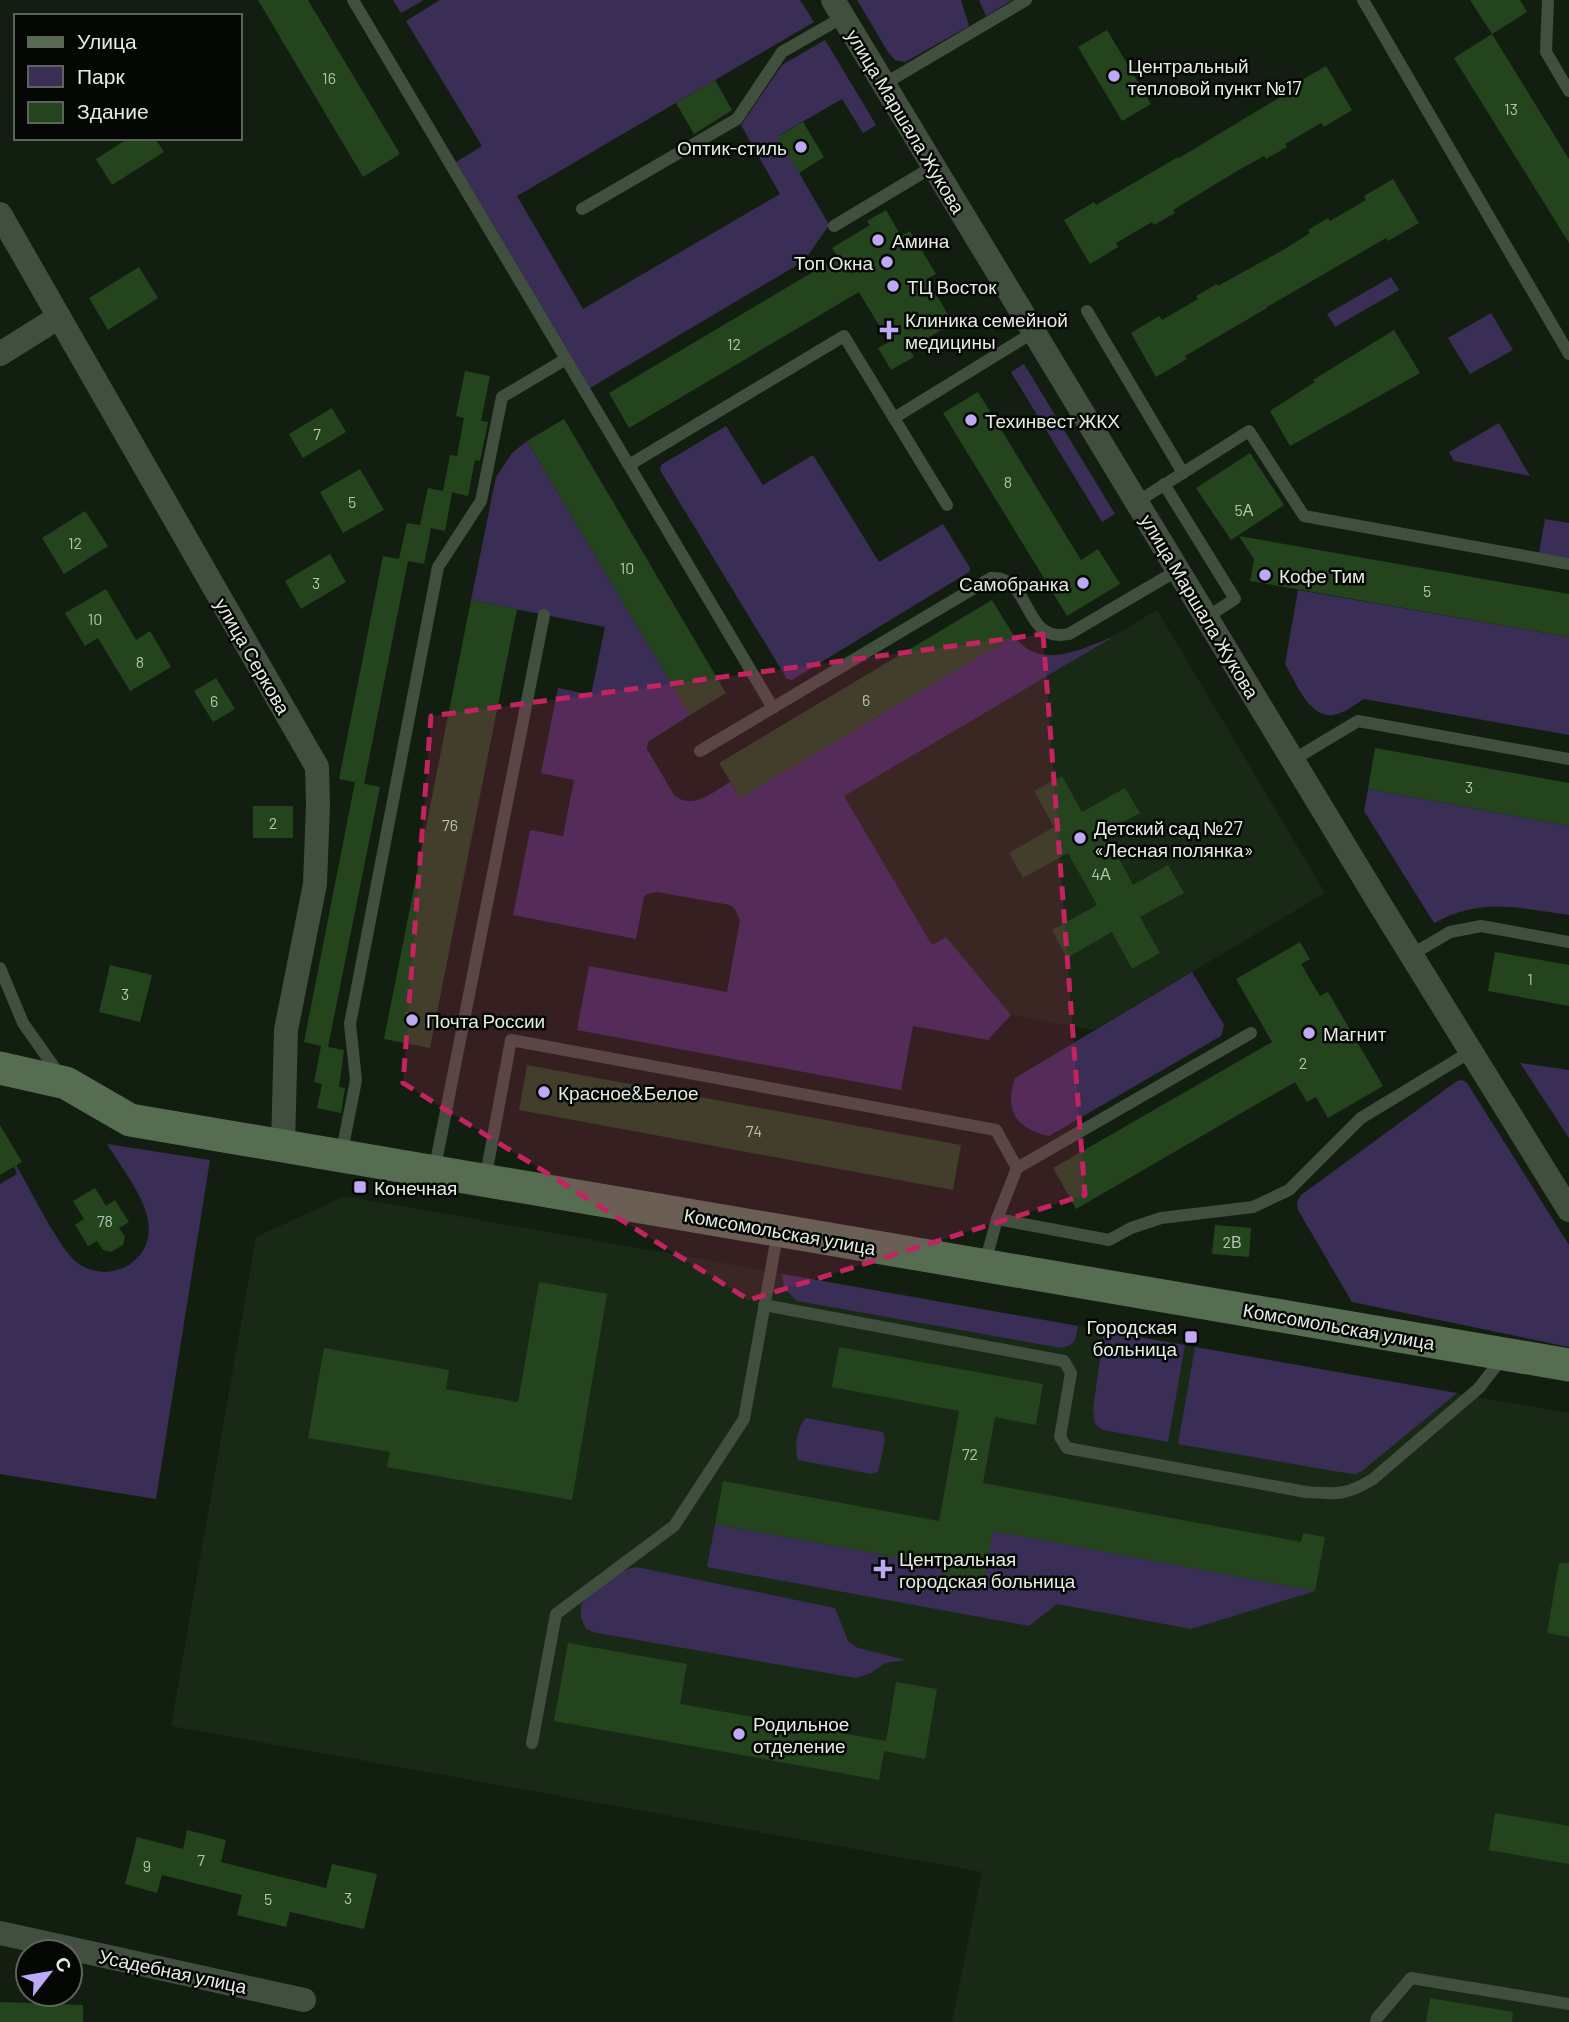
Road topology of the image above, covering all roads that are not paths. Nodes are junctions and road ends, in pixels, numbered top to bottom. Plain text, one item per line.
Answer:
1 (353, 0) edge
2 (1026, 0) edge
3 (1363, 0) edge
4 (1548, 0) edge
5 (838, 8) edge
6 (884, 84) junction
7 (1569, 91) edge
8 (934, 166) junction
9 (582, 209) dead end
10 (0, 214) edge
11 (834, 226) dead end
12 (1087, 311) dead end
13 (59, 317) junction
14 (1034, 332) junction
15 (0, 354) edge
16 (1569, 354) edge
17 (566, 359) junction
18 (894, 418) junction
19 (629, 465) junction
20 (1183, 472) junction
21 (1164, 484) junction
22 (1137, 502) junction
23 (947, 505) dead end
24 (1569, 564) edge
25 (1178, 570) junction
26 (544, 615) dead end
27 (1207, 617) junction
28 (774, 708) junction
29 (700, 751) dead end
30 (1569, 759) edge
31 (1293, 760) junction
32 (1569, 942) edge
33 (1411, 955) junction
34 (0, 968) edge
35 (1251, 1033) dead end
36 (1470, 1052) junction
37 (0, 1068) edge
38 (66, 1083) junction
39 (283, 1146) junction
40 (341, 1156) junction
41 (1017, 1168) junction
42 (434, 1172) junction
43 (485, 1181) junction
44 (1569, 1210) edge
45 (997, 1219) junction
46 (778, 1230) junction
47 (985, 1266) junction
48 (765, 1305) junction
49 (1505, 1354) junction
50 (1569, 1365) edge
51 (532, 1743) dead end
52 (0, 1933) edge
53 (304, 2000) dead end
54 (1569, 2004) edge
55 (1376, 2022) edge

1 - 17 lane
2 - 6 lane
3 - 16 lane
4 - 7 lane
5 - 6 street, улица Маршала Жукова
5 - 9 lane
6 - 8 street, улица Маршала Жукова
8 - 11 lane
8 - 14 street, улица Маршала Жукова
10 - 13 street, улица Серкова
12 - 20 lane
13 - 15 street
13 - 39 street, улица Серкова
14 - 18 lane
14 - 22 street, улица Маршала Жукова
17 - 19 lane
17 - 40 lane
18 - 19 lane
18 - 23 lane
19 - 28 lane
20 - 21 lane
20 - 24 lane
21 - 22 lane
21 - 27 lane
22 - 25 street, улица Маршала Жукова
25 - 27 street, улица Маршала Жукова
25 - 28 lane
26 - 42 lane
27 - 31 street, улица Маршала Жукова
28 - 29 lane
30 - 31 lane
31 - 33 street, улица Маршала Жукова
32 - 33 lane
33 - 36 street, улица Маршала Жукова
34 - 38 lane
35 - 41 lane
36 - 44 street, улица Маршала Жукова
36 - 45 lane
37 - 38 street, Комсомольская улица
38 - 39 street, Комсомольская улица
39 - 40 street, Комсомольская улица
40 - 42 street, Комсомольская улица
41 - 43 lane
41 - 45 lane
42 - 43 street, Комсомольская улица
43 - 46 street, Комсомольская улица
45 - 47 lane
46 - 47 street, Комсомольская улица
46 - 48 lane
47 - 49 street, Комсомольская улица
48 - 49 lane
48 - 51 lane
49 - 50 street, Комсомольская улица
52 - 53 street, Усадебная улица
54 - 55 lane

